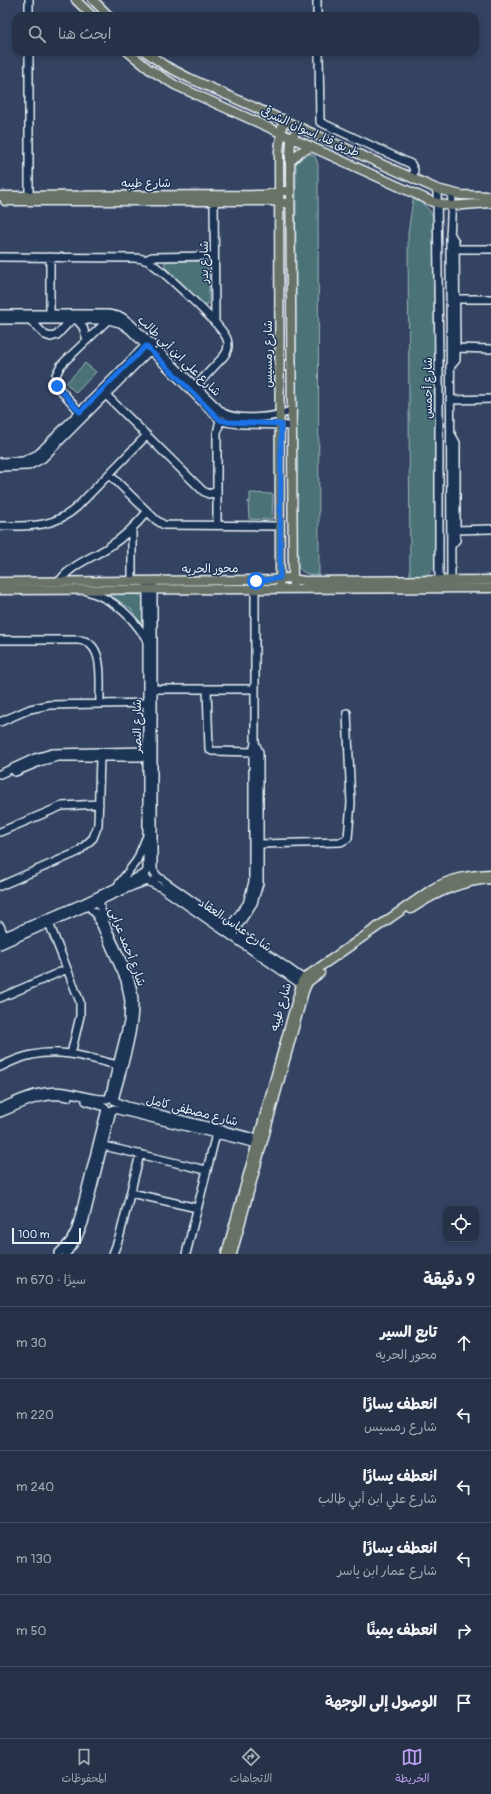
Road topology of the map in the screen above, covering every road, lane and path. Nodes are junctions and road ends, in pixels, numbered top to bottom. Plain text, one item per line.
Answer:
1 (29, 0) edge
2 (76, 0) edge
3 (93, 0) edge
4 (317, 0) edge
5 (29, 12) edge
6 (88, 12) edge
7 (105, 12) edge
8 (318, 12) edge
9 (29, 56) edge
10 (133, 56) edge
11 (152, 56) edge
12 (319, 56) edge
13 (283, 119) junction
14 (298, 126) junction
15 (280, 132) junction
16 (292, 138) junction
17 (312, 147) junction
18 (290, 162) junction
19 (413, 178) junction
20 (291, 186) junction
21 (437, 189) junction
22 (280, 192) junction
23 (452, 194) junction
24 (29, 195) junction
25 (0, 196) edge
26 (491, 196) edge
27 (97, 198) junction
28 (0, 201) edge
29 (214, 201) junction
30 (280, 202) junction
31 (491, 203) edge
32 (438, 204) junction
33 (291, 206) junction
34 (450, 206) junction
35 (450, 233) junction
36 (455, 249) junction
37 (491, 249) edge
38 (214, 256) junction
39 (0, 257) edge
40 (50, 257) junction
41 (142, 261) junction
42 (456, 299) junction
43 (491, 299) edge
44 (0, 314) edge
45 (50, 314) junction
46 (0, 320) edge
47 (30, 320) junction
48 (74, 320) junction
49 (108, 320) junction
50 (215, 323) junction
51 (87, 340) junction
52 (150, 346) junction
53 (456, 348) junction
54 (491, 349) edge
55 (450, 367) junction
56 (195, 387) junction
57 (440, 394) junction
58 (106, 395) junction
59 (491, 399) edge
60 (450, 400) junction
61 (440, 407) junction
62 (292, 410) junction
63 (80, 412) junction
64 (281, 414) junction
65 (220, 420) junction
66 (281, 424) junction
67 (292, 427) junction
68 (450, 433) junction
69 (147, 435) junction
70 (0, 462) edge
71 (0, 467) edge
72 (109, 474) junction
73 (217, 492) junction
74 (147, 512) junction
75 (217, 525) junction
76 (0, 526) edge
77 (275, 526) dead end
78 (132, 528) junction
79 (491, 529) edge
80 (456, 530) junction
81 (451, 546) junction
82 (280, 578) junction
83 (294, 579) junction
84 (491, 580) edge
85 (132, 581) junction
86 (0, 582) edge
87 (59, 582) junction
88 (439, 584) junction
89 (451, 584) junction
90 (243, 585) junction
91 (150, 586) junction
92 (293, 588) junction
93 (491, 588) edge
94 (255, 589) junction
95 (280, 589) junction
96 (0, 590) edge
97 (85, 590) junction
98 (0, 640) edge
99 (150, 640) junction
100 (151, 689) junction
101 (207, 689) junction
102 (255, 689) junction
103 (100, 703) junction
104 (150, 703) junction
105 (347, 714) dead end
106 (0, 722) edge
107 (256, 752) junction
108 (150, 754) junction
109 (100, 756) junction
110 (0, 774) edge
111 (0, 779) edge
112 (99, 804) junction
113 (148, 830) junction
114 (0, 832) edge
115 (260, 844) junction
116 (150, 873) junction
117 (491, 874) edge
118 (491, 880) edge
119 (149, 882) junction
120 (0, 886) edge
121 (116, 888) junction
122 (99, 898) junction
123 (87, 904) junction
124 (49, 923) junction
125 (0, 926) edge
126 (233, 928) junction
127 (3, 940) edge
128 (67, 969) junction
129 (304, 983) junction
130 (0, 998) edge
131 (71, 1054) junction
132 (117, 1065) junction
133 (0, 1067) edge
134 (111, 1100) junction
135 (0, 1108) edge
136 (109, 1109) junction
137 (0, 1113) edge
138 (216, 1131) junction
139 (260, 1142) junction
140 (104, 1146) junction
141 (140, 1154) junction
142 (206, 1170) junction
143 (131, 1193) junction
144 (196, 1208) junction
145 (58, 1254) edge
146 (66, 1254) edge
147 (113, 1254) edge
148 (186, 1254) edge
149 (226, 1254) edge
150 (232, 1254) edge

1 - 5 street
2 - 6 main road
3 - 7 main road
4 - 8 street
9 - 24 street
10 - 15 main road, طريق قنا, اسوان الشرقى
11 - 13 main road, طريق قنا, اسوان الشرقى
12 - 19 street
13 - 14 main road, طريق قنا, اسوان الشرقى
13 - 15 main road, شارع رمسيس
14 - 16 main road, شارع رمسيس
14 - 19 main road, طريق قنا, اسوان الشرقى
15 - 16 main road, طريق قنا, اسوان الشرقى
15 - 22 main road, شارع رمسيس
16 - 17 main road, طريق قنا, اسوان الشرقى
16 - 18 main road, شارع رمسيس
17 - 18 main road
17 - 32 main road, طريق قنا, اسوان الشرقى
18 - 20 main road, شارع رمسيس
19 - 21 main road, طريق قنا, اسوان الشرقى
20 - 22 main road, شارع طيبه
20 - 33 main road, شارع رمسيس
21 - 23 main road, طريق قنا, اسوان الشرقى
21 - 32 street, شارع أحمس
22 - 27 main road, شارع طيبه
22 - 30 main road, شارع رمسيس
23 - 26 main road, طريق قنا, اسوان الشرقى
23 - 34 street, شارع أحمس
24 - 25 main road, شارع طيبه
24 - 27 main road, شارع طيبه
27 - 28 main road, شارع طيبه
27 - 29 main road, شارع طيبه
29 - 30 main road, شارع طيبه
29 - 38 street, شارع بدر
30 - 33 main road, شارع طيبه
30 - 64 main road, شارع رمسيس
31 - 34 main road, طريق قنا, اسوان الشرقى
32 - 34 main road, طريق قنا, اسوان الشرقى
32 - 57 street, شارع أحمس
33 - 62 main road, شارع رمسيس
34 - 35 street, شارع أحمس
35 - 36 street
35 - 55 street, شارع أحمس
36 - 37 street
36 - 42 street
38 - 41 street
38 - 50 street, شارع بدر
39 - 40 street
40 - 41 street
40 - 45 street
41 - 50 street
42 - 43 street
42 - 53 street
44 - 45 street, شارع علي ابن أبي طالب
45 - 52 street, شارع علي ابن أبي طالب
46 - 47 street, شارع علي ابن أبي طالب
47 - 48 street, شارع علي ابن أبي طالب
47 - 48 street
48 - 49 street, شارع علي ابن أبي طالب
48 - 51 street
49 - 51 street
49 - 52 street, شارع علي ابن أبي طالب
50 - 56 street
51 - 63 street
52 - 56 street, شارع علي ابن أبي طالب
52 - 58 street
52 - 63 street
52 - 65 street, شارع علي ابن أبي طالب
53 - 54 street
53 - 55 street
55 - 60 street, شارع أحمس
56 - 64 street, شارع علي ابن أبي طالب
57 - 60 street
57 - 61 street, شارع أحمس
58 - 69 street
58 - 71 street
59 - 60 street
60 - 61 street
60 - 68 street, شارع أحمس
61 - 88 street, شارع أحمس
62 - 64 street, شارع علي ابن أبي طالب
62 - 67 main road, شارع رمسيس
63 - 70 street
64 - 66 main road, شارع رمسيس
65 - 66 street
65 - 73 street
66 - 67 street
66 - 82 main road, شارع رمسيس
67 - 83 main road, شارع رمسيس
68 - 80 street
68 - 81 street, شارع أحمس
69 - 72 street
69 - 73 street
72 - 74 street
72 - 76 street
73 - 75 street
74 - 75 street
74 - 78 street
75 - 77 street
78 - 85 street
78 - 87 street
79 - 80 street
80 - 81 street
81 - 89 street, شارع أحمس
82 - 83 main road, محور الحريه
82 - 90 main road, محور الحريه
82 - 95 main road, شارع رمسيس
83 - 88 main road, محور الحريه
83 - 92 main road, شارع رمسيس
84 - 89 main road, محور الحريه
85 - 87 main road, محور الحريه
85 - 91 main road, محور الحريه
86 - 87 main road, محور الحريه
88 - 89 main road, محور الحريه
88 - 92 main road, محور الحريه
89 - 93 main road, محور الحريه
90 - 91 main road, محور الحريه
90 - 94 main road, محور الحريه
91 - 97 main road, محور الحريه
91 - 99 street, شارع النصر
92 - 95 main road, محور الحريه
94 - 95 main road, محور الحريه
94 - 102 street
96 - 97 main road, محور الحريه
97 - 99 street
98 - 103 street
99 - 100 street, شارع النصر
100 - 101 street
100 - 104 street, شارع النصر
101 - 102 street
101 - 107 street
102 - 107 street
103 - 104 street
103 - 106 street
104 - 108 street, شارع النصر
105 - 115 street
107 - 115 street
107 - 126 street
108 - 109 street
108 - 110 street
108 - 113 street, شارع النصر
108 - 116 street, شارع النصر
109 - 111 street
109 - 112 street
112 - 114 street
112 - 120 street
113 - 116 street, شارع النصر
113 - 121 street
115 - 126 street
116 - 119 street
116 - 119 street
116 - 121 street
116 - 126 street, شارع عباس العقاد
117 - 129 main road, شارع طيبه
118 - 129 main road, شارع طيبه
119 - 122 street
119 - 129 street, شارع عباس العقاد
121 - 122 street
122 - 123 street
122 - 134 street, شارع أحمد عرابى
123 - 124 street
123 - 127 street
123 - 132 street, شارع أحمد عرابى
124 - 127 street
124 - 128 street
125 - 127 street
126 - 129 street, شارع عباس العقاد
128 - 130 street
128 - 131 street
129 - 139 main road, شارع طيبه
131 - 132 street
131 - 133 street
132 - 134 street, شارع أحمد عرابى
134 - 135 street, شارع مصطفى كامل
134 - 136 street
134 - 136 street
134 - 138 street, شارع مصطفى كامل
136 - 137 street, شارع مصطفى كامل
136 - 138 street, شارع مصطفى كامل
136 - 140 street
136 - 145 street
138 - 139 street, شارع مصطفى كامل
138 - 142 street
139 - 149 main road, شارع طيبه
139 - 150 main road, شارع طيبه
140 - 141 street
140 - 146 street
141 - 142 street
141 - 143 street
142 - 144 street
143 - 144 street
143 - 147 street
144 - 148 street

